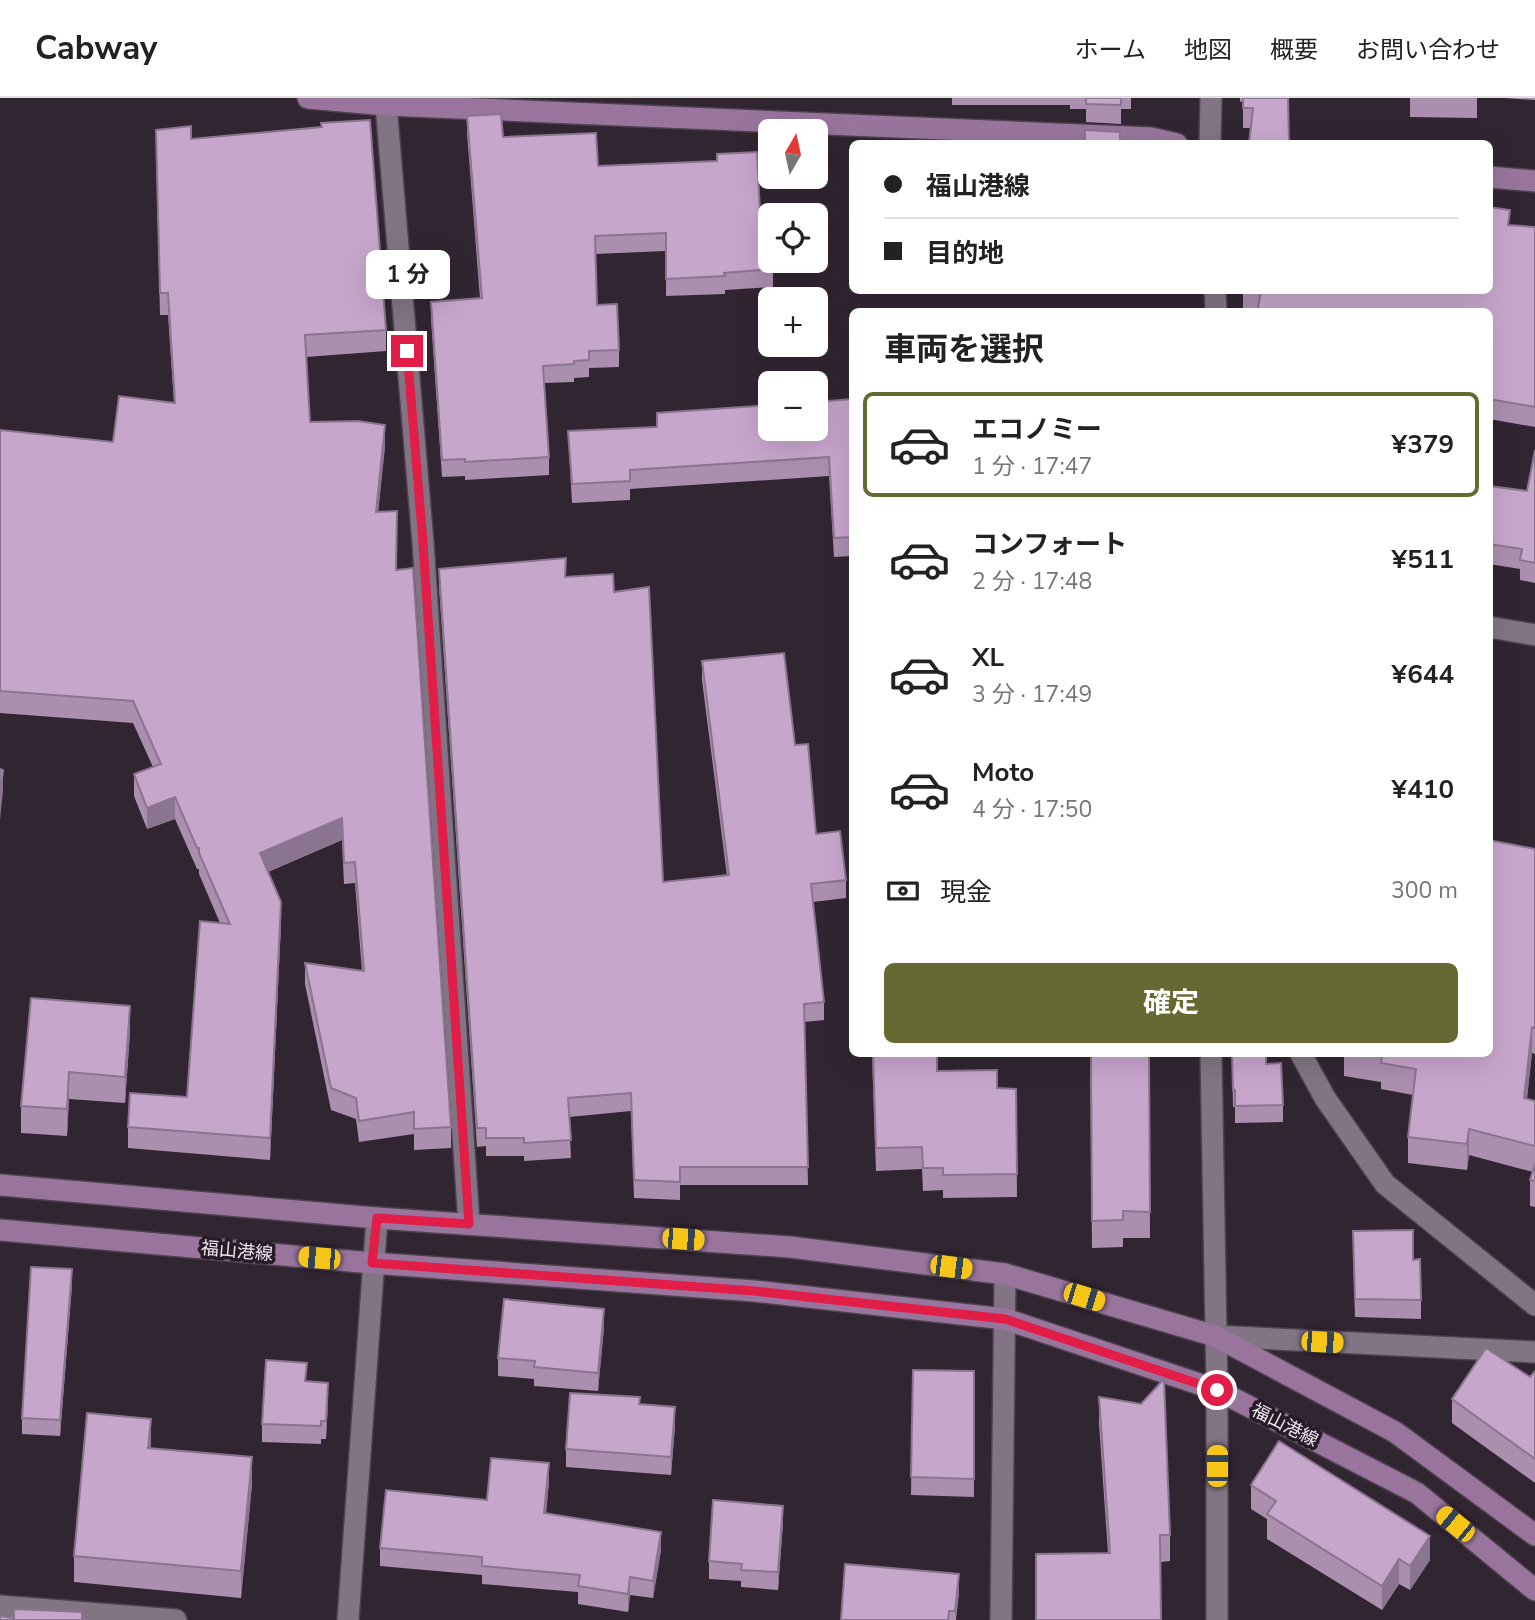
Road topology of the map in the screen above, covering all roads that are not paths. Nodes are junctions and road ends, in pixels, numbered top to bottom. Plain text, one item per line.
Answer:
1 (308, 98) edge
2 (1211, 98) edge
3 (386, 105) junction
4 (1160, 140) edge
5 (1210, 140) edge
6 (1493, 177) edge
7 (1535, 181) edge
8 (1493, 628) edge
9 (1535, 635) edge
10 (1211, 1057) edge
11 (1303, 1057) edge
12 (0, 1185) edge
13 (377, 1218) junction
14 (469, 1224) junction
15 (0, 1230) edge
16 (372, 1263) junction
17 (1005, 1273) junction
18 (1535, 1305) edge
19 (1005, 1319) junction
20 (1215, 1336) junction
21 (1535, 1352) edge
22 (1217, 1390) junction
23 (1535, 1535) edge
24 (1535, 1590) edge
25 (0, 1606) edge
26 (176, 1620) edge
27 (348, 1620) edge
28 (1001, 1620) edge
29 (1217, 1620) edge

1 - 3 main road
2 - 5 street
3 - 4 main road
3 - 14 street
6 - 7 main road
8 - 9 street
10 - 20 street
11 - 18 street
12 - 13 main road
13 - 14 main road
13 - 16 street
14 - 17 main road
15 - 16 main road, 福山港線
16 - 19 main road, 福山港線
16 - 27 street
17 - 19 street
17 - 20 main road
19 - 22 main road, 福山港線
19 - 28 street
20 - 21 street
20 - 22 street
20 - 23 main road
22 - 24 main road, 福山港線
22 - 29 street
25 - 26 street

